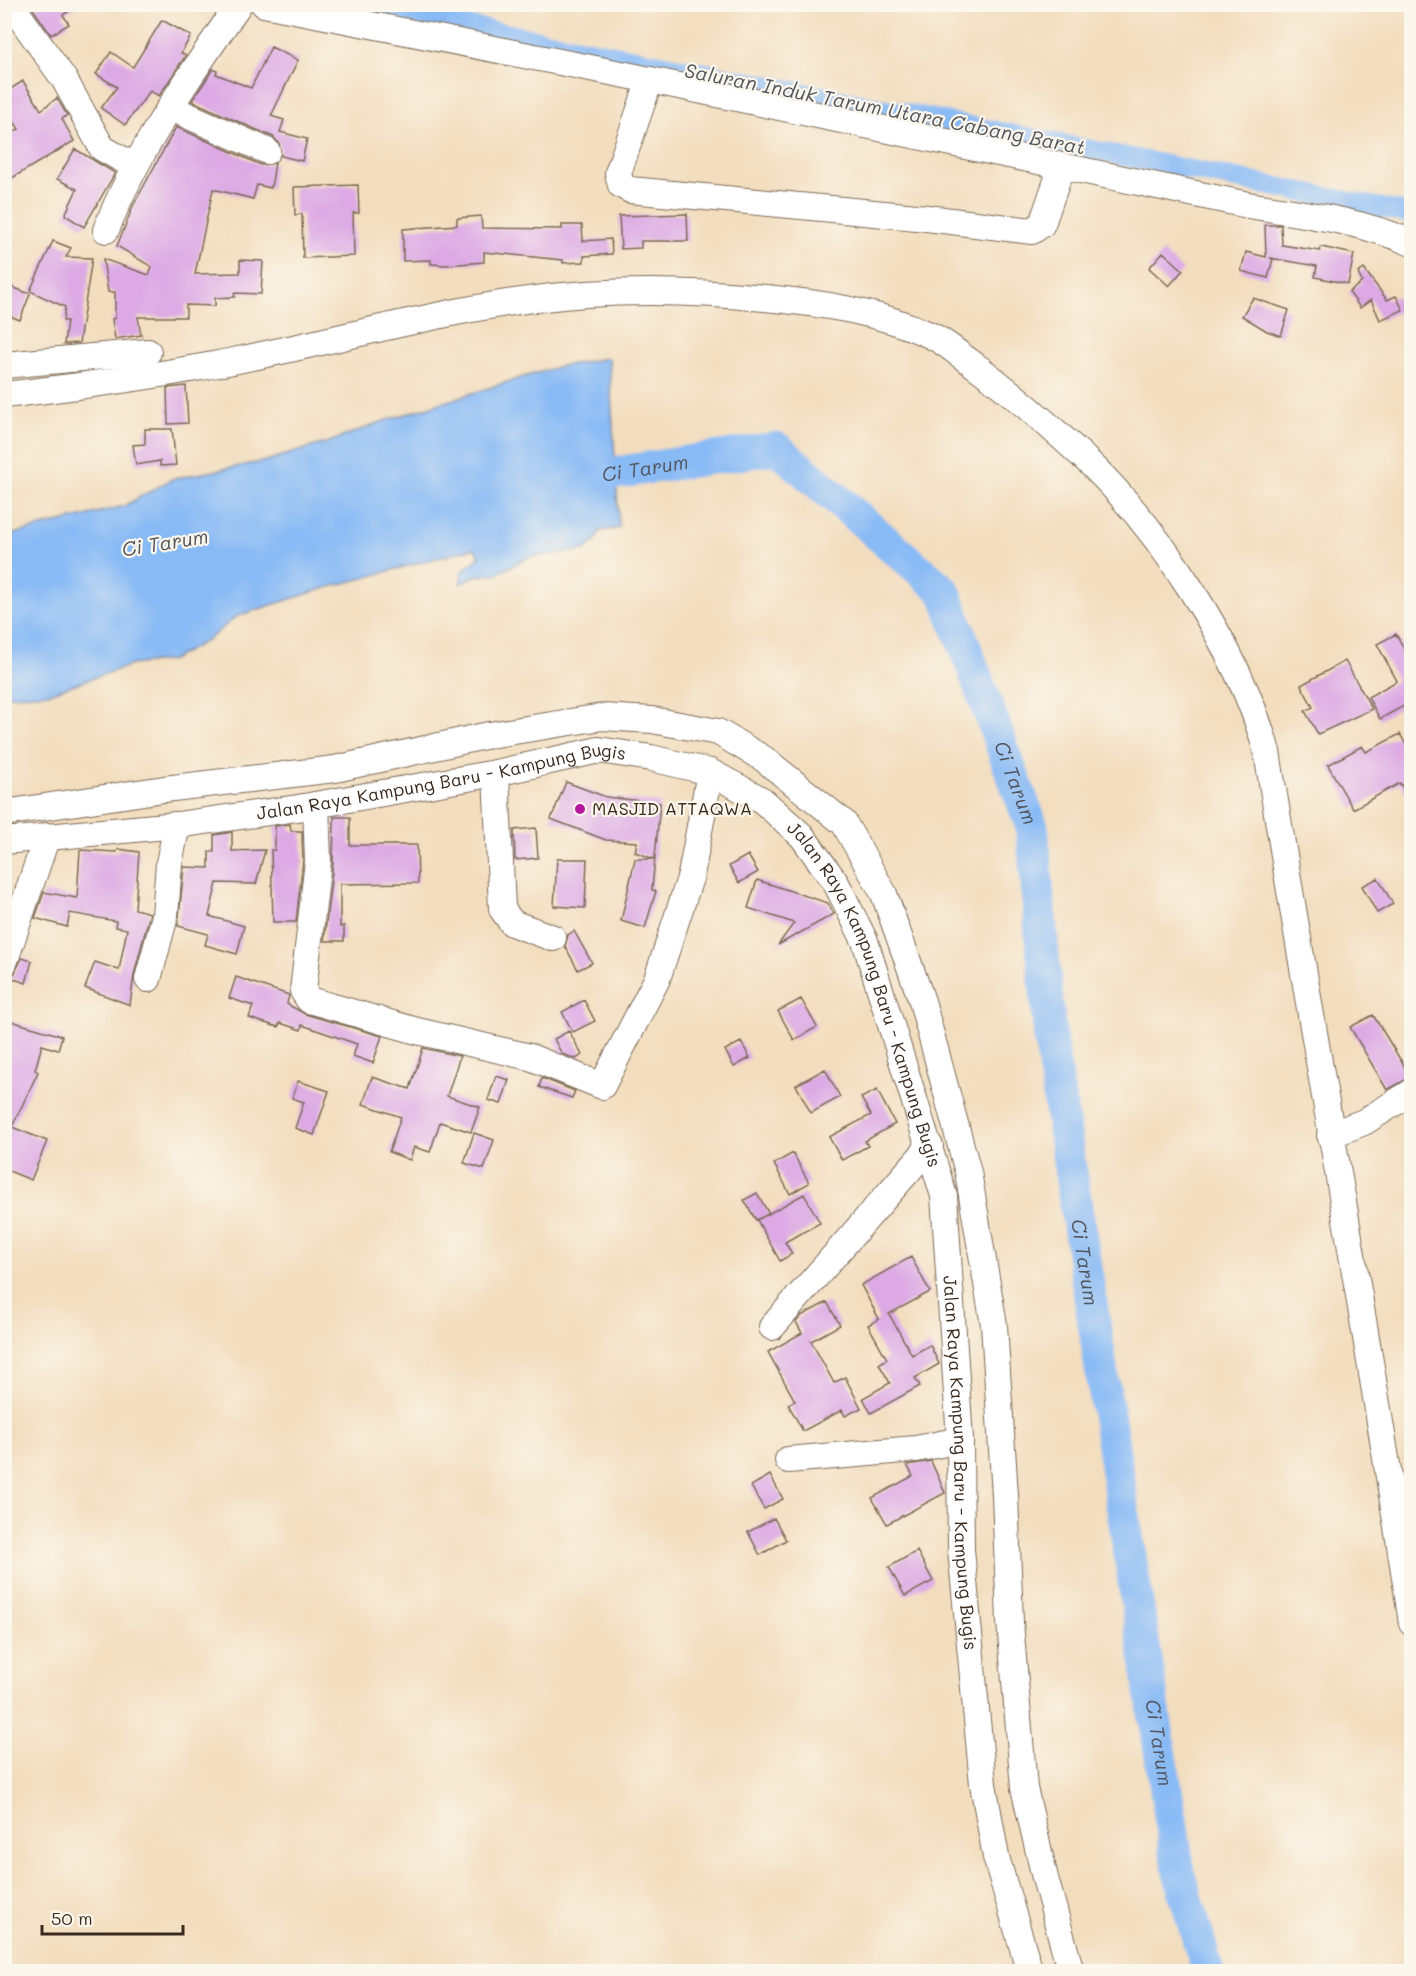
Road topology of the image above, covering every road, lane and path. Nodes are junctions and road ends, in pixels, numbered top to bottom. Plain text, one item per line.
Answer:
1 (239, 4) edge
2 (264, 4) edge
3 (14, 10) edge
4 (650, 80) junction
5 (171, 108) junction
6 (267, 151) dead end
7 (134, 166) junction
8 (1062, 166) junction
9 (106, 230) dead end
10 (1409, 237) edge
11 (148, 352) dead end
12 (4, 365) edge
13 (4, 395) edge
14 (710, 772) junction
15 (496, 773) junction
16 (316, 805) junction
17 (4, 813) edge
18 (177, 825) junction
19 (47, 836) junction
20 (4, 841) edge
21 (553, 938) dead end
22 (4, 963) edge
23 (148, 979) dead end
24 (1412, 1092) edge
25 (1330, 1135) junction
26 (930, 1146) junction
27 (772, 1327) dead end
28 (960, 1440) junction
29 (788, 1460) dead end
30 (1412, 1623) edge
31 (1030, 1971) edge
32 (1071, 1971) edge

1 - 5 street
2 - 4 street
3 - 7 street
4 - 8 street
4 - 8 street
5 - 6 street
5 - 7 street
7 - 9 street
8 - 10 street
11 - 12 street
13 - 25 street
14 - 15 street, Jalan Raya Kampung Baru - Kampung Bugis
14 - 16 street
14 - 26 street, Jalan Raya Kampung Baru - Kampung Bugis
15 - 16 street, Jalan Raya Kampung Baru - Kampung Bugis
15 - 21 street
16 - 18 street, Jalan Raya Kampung Baru - Kampung Bugis
17 - 32 street
18 - 19 street, Jalan Raya Kampung Baru - Kampung Bugis
18 - 23 street
19 - 20 street, Jalan Raya Kampung Baru - Kampung Bugis
19 - 22 street
24 - 25 street
25 - 30 street
26 - 27 street
26 - 28 street, Jalan Raya Kampung Baru - Kampung Bugis
28 - 29 street
28 - 31 street, Jalan Raya Kampung Baru - Kampung Bugis

